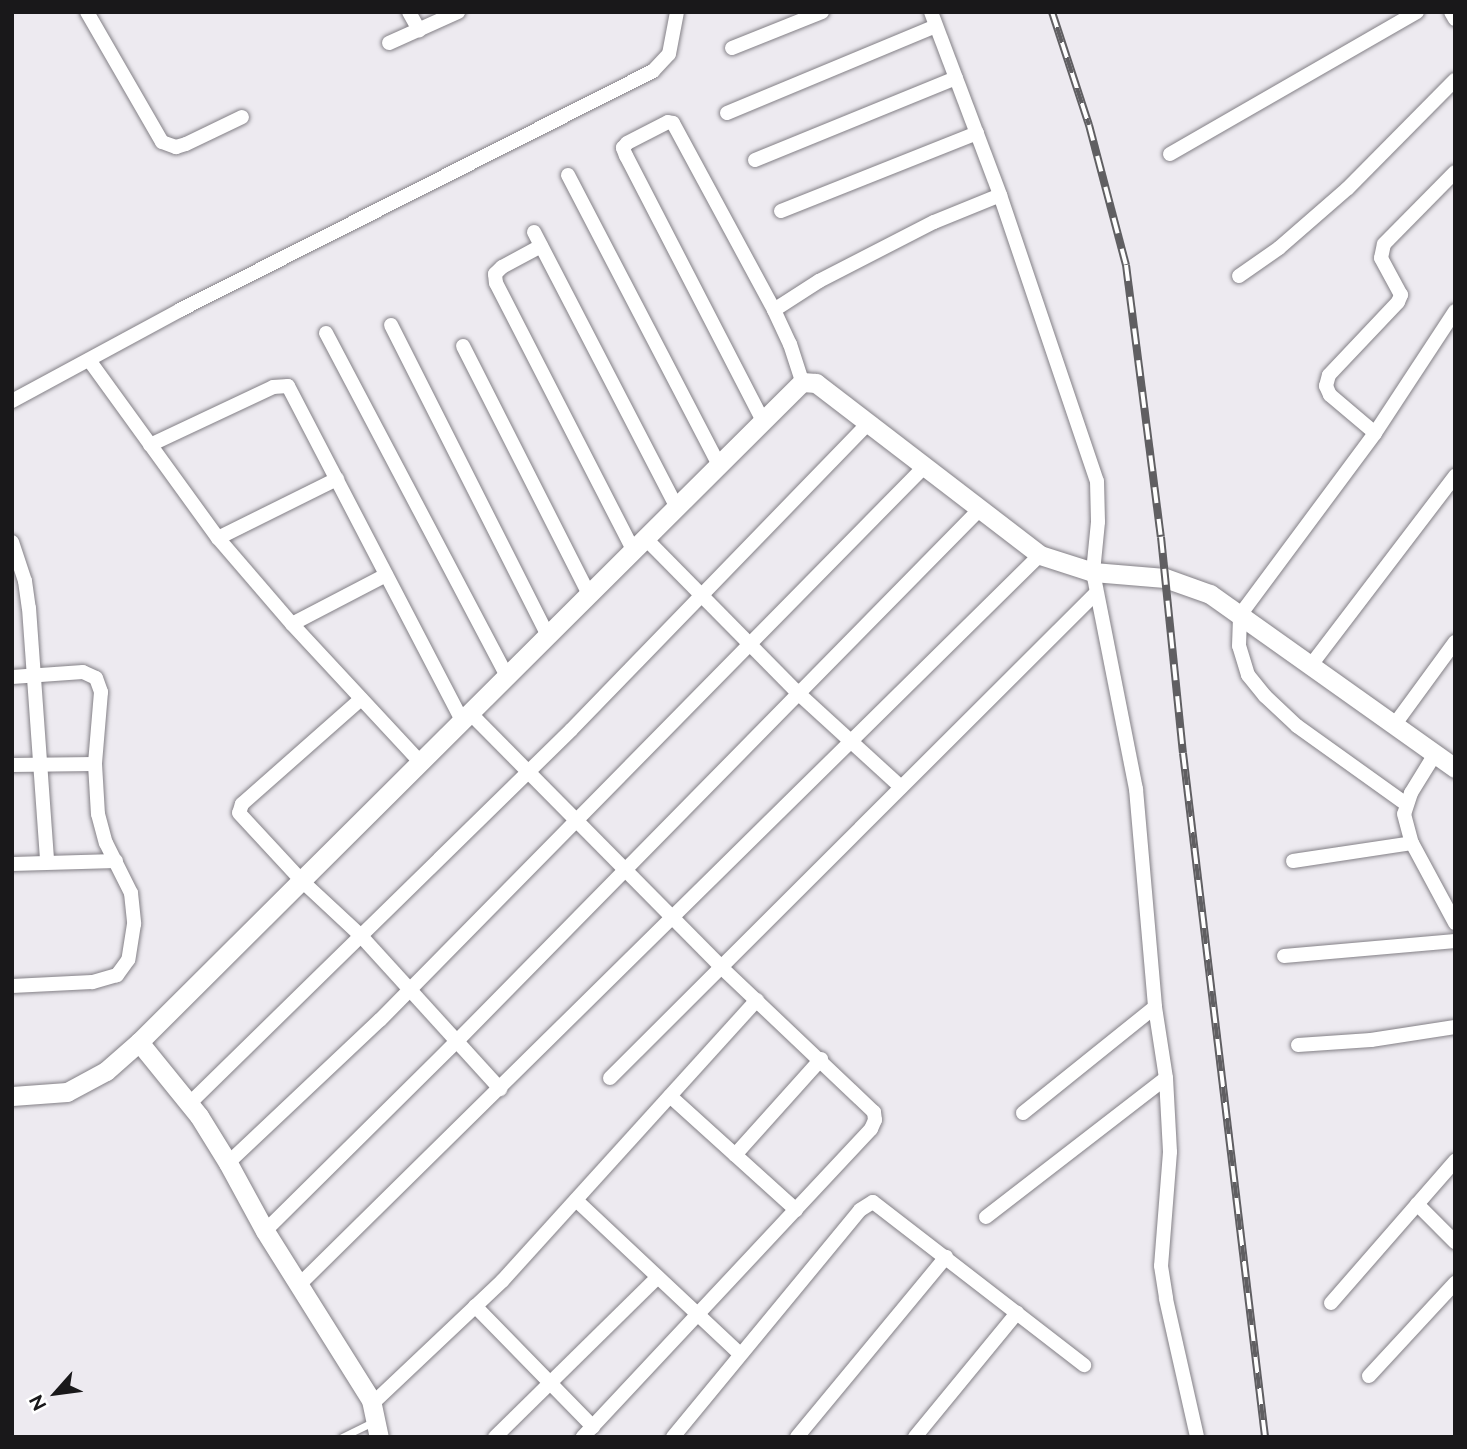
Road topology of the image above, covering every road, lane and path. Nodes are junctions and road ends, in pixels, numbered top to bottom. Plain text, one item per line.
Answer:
1 (87, 12) edge
2 (409, 12) edge
3 (458, 12) edge
4 (664, 12) edge
5 (677, 12) edge
6 (822, 12) edge
7 (1417, 12) edge
8 (1451, 12) edge
9 (934, 19) edge
10 (1455, 19) edge
11 (419, 30) junction
12 (673, 32) junction
13 (390, 43) dead end
14 (732, 48) dead end
15 (957, 78) junction
16 (1455, 80) edge
17 (727, 113) dead end
18 (242, 117) dead end
19 (977, 133) junction
20 (1170, 154) dead end
21 (755, 160) dead end
22 (1455, 172) edge
23 (568, 175) dead end
24 (1000, 195) junction
25 (781, 211) dead end
26 (534, 232) dead end
27 (541, 246) junction
28 (1239, 276) dead end
29 (774, 310) junction
30 (1455, 311) edge
31 (391, 325) dead end
32 (326, 333) dead end
33 (463, 346) dead end
34 (89, 360) junction
35 (802, 382) junction
36 (12, 401) edge
37 (762, 419) junction
38 (868, 423) junction
39 (1375, 433) junction
40 (150, 445) junction
41 (718, 463) junction
42 (925, 466) junction
43 (1455, 476) edge
44 (337, 479) junction
45 (676, 506) junction
46 (980, 509) junction
47 (218, 538) junction
48 (12, 542) edge
49 (639, 544) junction
50 (1040, 555) junction
51 (1093, 572) junction
52 (386, 575) junction
53 (18, 585) edge
54 (1096, 593) junction
55 (589, 594) junction
56 (703, 596) junction
57 (1240, 615) junction
58 (292, 624) junction
59 (548, 636) junction
60 (1455, 642) edge
61 (752, 645) junction
62 (1311, 665) junction
63 (34, 676) junction
64 (12, 677) edge
65 (507, 677) junction
66 (799, 694) junction
67 (361, 699) junction
68 (467, 718) junction
69 (1395, 724) junction
70 (852, 744) junction
71 (1435, 754) junction
72 (40, 764) junction
73 (95, 764) junction
74 (422, 764) junction
75 (12, 765) edge
76 (1455, 768) edge
77 (529, 771) junction
78 (901, 787) junction
79 (1406, 804) junction
80 (578, 821) junction
81 (1412, 843) junction
82 (116, 861) junction
83 (47, 862) junction
84 (1293, 862) dead end
85 (12, 864) edge
86 (626, 867) junction
87 (302, 881) junction
88 (674, 918) junction
89 (1455, 923) edge
90 (361, 936) junction
91 (1455, 942) edge
92 (1284, 956) dead end
93 (721, 967) junction
94 (12, 986) edge
95 (410, 989) junction
96 (757, 1000) junction
97 (1154, 1007) junction
98 (1455, 1027) edge
99 (457, 1041) junction
100 (139, 1042) junction
101 (1298, 1045) dead end
102 (821, 1059) junction
103 (1166, 1077) junction
104 (610, 1078) dead end
105 (500, 1089) junction
106 (12, 1096) edge
107 (670, 1096) junction
108 (189, 1104) junction
109 (1023, 1113) dead end
110 (735, 1155) junction
111 (1455, 1161) edge
112 (228, 1163) junction
113 (576, 1200) junction
114 (1417, 1204) junction
115 (796, 1210) junction
116 (986, 1217) dead end
117 (265, 1231) junction
118 (1455, 1242) edge
119 (946, 1257) junction
120 (658, 1277) junction
121 (1455, 1283) edge
122 (300, 1284) junction
123 (1331, 1303) dead end
124 (475, 1306) junction
125 (1017, 1313) junction
126 (699, 1316) junction
127 (739, 1353) junction
128 (1083, 1365) dead end
129 (1369, 1376) dead end
130 (551, 1382) junction
131 (375, 1421) edge
132 (588, 1432) edge
133 (342, 1437) edge
134 (495, 1437) edge
135 (673, 1437) edge
136 (797, 1437) edge
137 (915, 1437) edge
138 (1197, 1437) edge

1 - 18 street
2 - 11 street
3 - 11 street
4 - 12 street
5 - 12 street
6 - 14 street
7 - 20 street
8 - 10 street
9 - 15 street
9 - 17 street
11 - 13 street
12 - 34 street
15 - 19 street
15 - 21 street
16 - 28 street
19 - 24 street
19 - 25 street
22 - 39 street
23 - 41 street
24 - 29 street
24 - 51 street
26 - 27 street
27 - 45 street
27 - 49 street
29 - 35 street
29 - 37 street
30 - 39 street
31 - 59 street
32 - 65 street
33 - 55 street
34 - 36 street
34 - 40 street
35 - 37 street
35 - 38 street
37 - 41 street
38 - 42 street
38 - 56 street
39 - 57 street
40 - 44 street
40 - 47 street
41 - 45 street
42 - 46 street
42 - 61 street
43 - 62 street
44 - 47 street
44 - 52 street
45 - 49 street
46 - 50 street
46 - 66 street
47 - 58 street
48 - 53 street
49 - 55 street
49 - 56 street
50 - 51 street
50 - 70 street
51 - 54 street
51 - 57 street
52 - 58 street
52 - 68 street
53 - 63 street
54 - 78 street
54 - 97 street
55 - 59 street
56 - 61 street
56 - 77 street
57 - 62 street
57 - 79 street
58 - 67 street
59 - 65 street
60 - 69 street
61 - 66 street
61 - 80 street
62 - 69 street
63 - 64 street
63 - 72 street
63 - 73 street
65 - 68 street
66 - 70 street
66 - 86 street
67 - 74 street
67 - 87 street
68 - 74 street
68 - 77 street
69 - 71 street
70 - 78 street
70 - 88 street
71 - 76 street
71 - 79 street
72 - 73 street
72 - 75 street
72 - 83 street
73 - 82 street
74 - 87 street
77 - 80 street
77 - 90 street
78 - 93 street
79 - 81 street
80 - 86 street
80 - 95 street
81 - 84 street
81 - 89 street
82 - 83 street
82 - 94 street
83 - 85 street
86 - 88 street
86 - 99 street
87 - 90 street
87 - 100 street
88 - 93 street
88 - 105 street
90 - 95 street
90 - 108 street
91 - 92 street
93 - 96 street
93 - 104 street
95 - 99 street
95 - 112 street
96 - 102 street
96 - 107 street
97 - 103 street
97 - 109 street
98 - 101 street
99 - 105 street
99 - 117 street
100 - 106 street
100 - 108 street
102 - 110 street
102 - 115 street
103 - 116 street
103 - 138 street
105 - 122 street
107 - 110 street
107 - 113 street
108 - 112 street
110 - 115 street
111 - 114 street
112 - 117 street
113 - 120 street
113 - 124 street
114 - 118 street
114 - 123 street
115 - 126 street
117 - 122 street
119 - 125 street
119 - 127 street
119 - 136 street
120 - 126 street
120 - 130 street
121 - 129 street
122 - 131 street
124 - 130 street
124 - 131 street
125 - 128 street
125 - 137 street
126 - 127 street
126 - 132 street
127 - 135 street
130 - 132 street
130 - 134 street
131 - 133 lane

